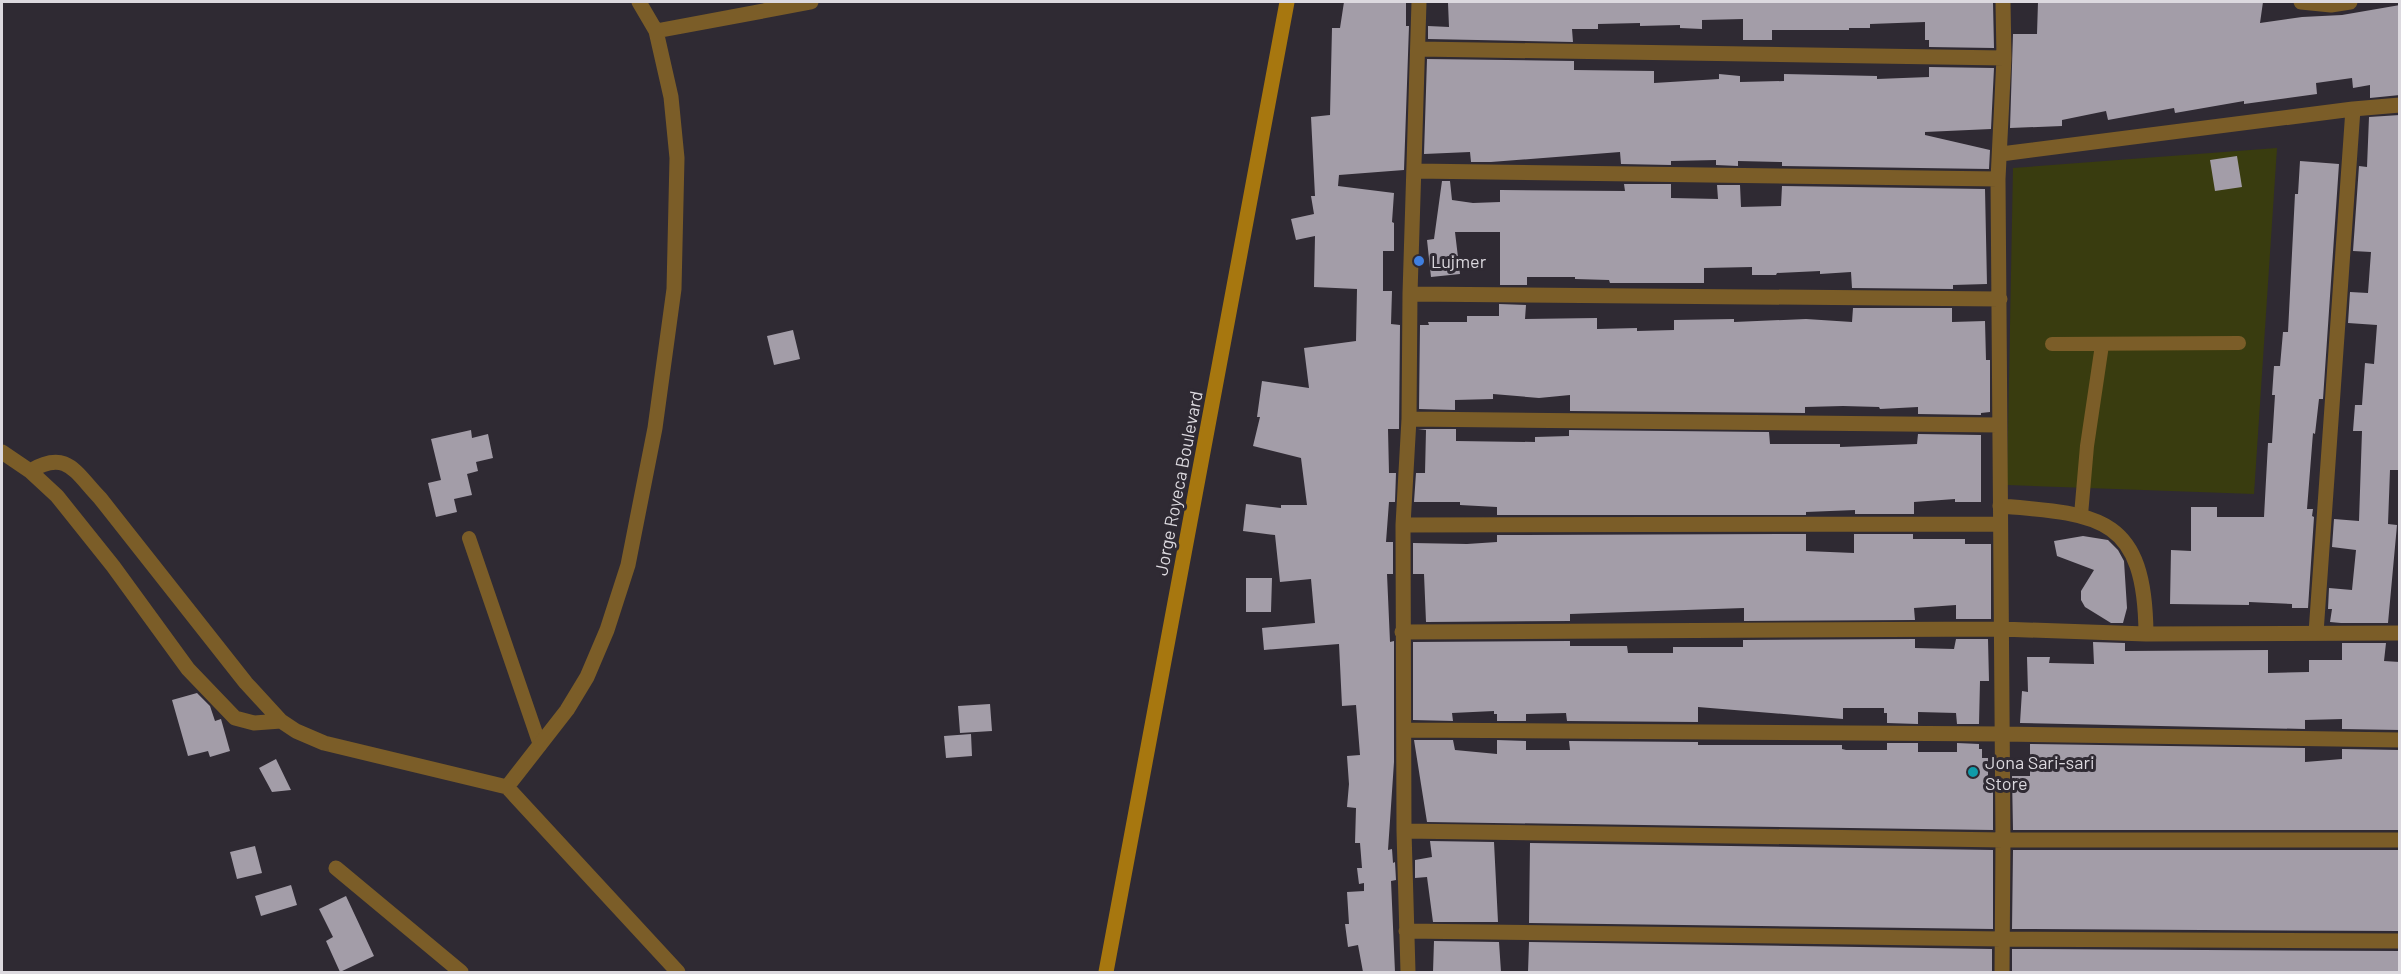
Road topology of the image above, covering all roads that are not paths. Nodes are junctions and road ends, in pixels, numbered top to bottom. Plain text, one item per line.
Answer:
1 (639, 2) edge
2 (811, 2) edge
3 (1287, 2) edge
4 (1419, 2) edge
5 (2003, 2) edge
6 (2301, 2) edge
7 (2350, 2) edge
8 (2331, 3) edge
9 (656, 31) junction
10 (1419, 49) junction
11 (2004, 58) junction
12 (2400, 105) edge
13 (2353, 109) junction
14 (2001, 154) junction
15 (1413, 171) junction
16 (1998, 179) junction
17 (1410, 294) junction
18 (2000, 300) junction
19 (2239, 343) dead end
20 (2052, 344) dead end
21 (2102, 345) junction
22 (1408, 419) junction
23 (1999, 425) junction
24 (2, 452) edge
25 (30, 471) junction
26 (2000, 506) junction
27 (2081, 515) junction
28 (2000, 524) junction
29 (1403, 525) junction
30 (469, 538) dead end
31 (2001, 629) junction
32 (1402, 632) junction
33 (2316, 633) junction
34 (2400, 633) edge
35 (2146, 634) junction
36 (281, 721) junction
37 (1404, 730) junction
38 (2002, 734) junction
39 (2400, 740) edge
40 (540, 745) junction
41 (507, 787) junction
42 (1404, 831) junction
43 (2003, 840) junction
44 (2400, 840) edge
45 (336, 868) dead end
46 (1406, 931) junction
47 (2002, 939) junction
48 (2400, 941) edge
49 (461, 972) edge
50 (678, 972) edge
51 (1106, 972) edge
52 (1408, 972) edge
53 (2002, 972) edge

1 - 9 street
2 - 9 street
3 - 51 street, Jorge Royeca Boulevard
4 - 10 street
5 - 11 street
6 - 8 street
7 - 8 street
9 - 40 street
10 - 11 street
10 - 15 street
11 - 14 street
12 - 13 street
13 - 14 street
13 - 33 street
14 - 16 street
15 - 16 street
15 - 17 street
16 - 18 street
17 - 18 street
17 - 22 street
18 - 23 street
19 - 21 lane
20 - 21 lane
21 - 27 lane
22 - 23 street
22 - 29 street
23 - 26 street
24 - 25 street
25 - 36 street
25 - 36 street
26 - 27 street
26 - 28 street
27 - 35 street
28 - 29 street
28 - 31 street
29 - 32 street
30 - 40 lane
31 - 32 street
31 - 35 street
31 - 38 street
32 - 37 street
33 - 34 street
33 - 35 street
36 - 41 street
37 - 38 street
37 - 42 street
38 - 39 street
38 - 43 street
40 - 41 street
41 - 50 street
42 - 43 street
42 - 46 street
43 - 44 street
43 - 47 street
45 - 49 street
46 - 47 street
46 - 52 street
47 - 48 street
47 - 53 street

